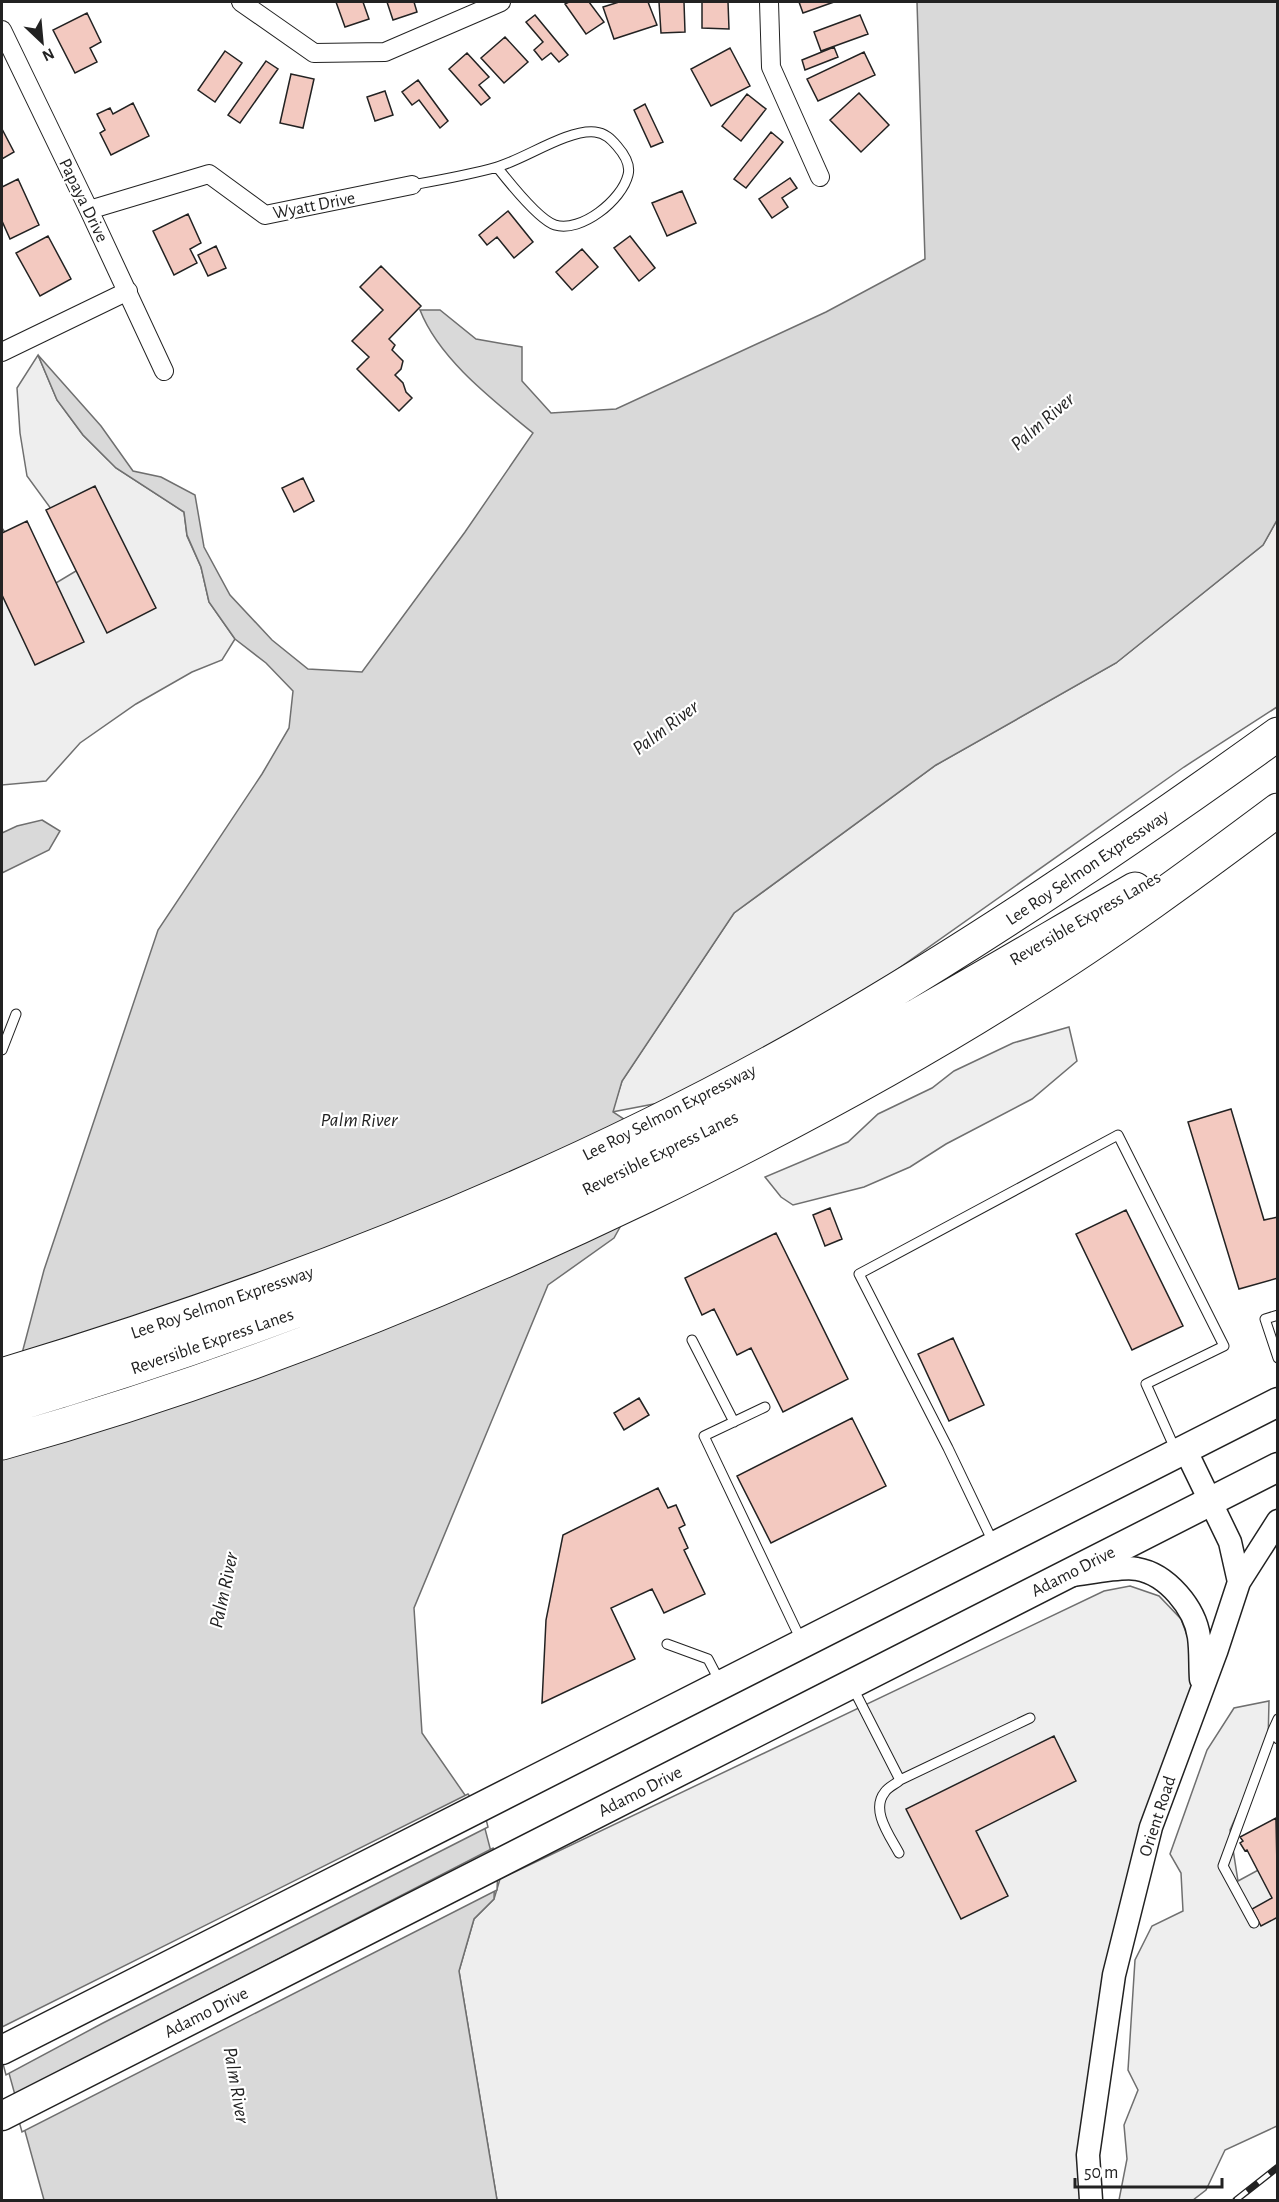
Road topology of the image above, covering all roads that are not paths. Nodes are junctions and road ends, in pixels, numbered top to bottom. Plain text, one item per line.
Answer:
1 (241, 2) edge
2 (501, 2) edge
3 (769, 2) edge
4 (2, 30) edge
5 (497, 167) junction
6 (820, 177) dead end
7 (412, 185) joint
8 (89, 210) junction
9 (128, 291) junction
10 (2, 352) edge
11 (164, 371) dead end
12 (1278, 734) edge
13 (1278, 809) edge
14 (16, 1014) dead end
15 (2, 1050) edge
16 (1278, 1315) edge
17 (692, 1340) dead end
18 (1278, 1358) edge
19 (2, 1375) edge
20 (1278, 1402) edge
21 (765, 1407) dead end
22 (2, 1409) edge
23 (734, 1422) junction
24 (2, 1443) edge
25 (1181, 1451) junction
26 (1278, 1467) edge
27 (1212, 1500) junction
28 (1278, 1521) edge
29 (995, 1546) junction
30 (1065, 1575) junction
31 (1239, 1582) junction
32 (802, 1642) junction
33 (667, 1644) dead end
34 (722, 1684) junction
35 (851, 1684) junction
36 (1202, 1690) junction
37 (1030, 1718) dead end
38 (1278, 1719) edge
39 (1275, 1734) edge
40 (900, 1780) junction
41 (899, 1853) dead end
42 (1254, 1923) dead end
43 (2, 2050) edge
44 (2, 2116) edge
45 (1091, 2200) edge

1 - 2 street
3 - 6 street
4 - 8 street, Papaya Drive
5 - 5 lane
5 - 7 lane
7 - 8 street, Wyatt Drive
8 - 9 street, Papaya Drive
9 - 10 street
9 - 11 street, Papaya Drive
12 - 19 highway, Lee Roy Selmon Expressway
13 - 22 highway, Reversible Express Lanes
13 - 24 highway
14 - 15 lane
16 - 18 lane
17 - 23 lane
20 - 25 main road
21 - 23 lane
23 - 32 lane
25 - 27 street
25 - 29 main road
25 - 29 lane
26 - 27 main road, Adamo Drive
27 - 30 main road, Adamo Drive
27 - 31 street
28 - 31 street, Orient Road
29 - 32 main road
30 - 35 main road, Adamo Drive
30 - 36 street
31 - 36 street, Orient Road
32 - 34 main road
33 - 34 lane
34 - 43 main road
35 - 40 lane
35 - 44 main road, Adamo Drive
36 - 45 street, Orient Road
37 - 40 lane
38 - 39 lane
39 - 42 lane
40 - 41 lane

